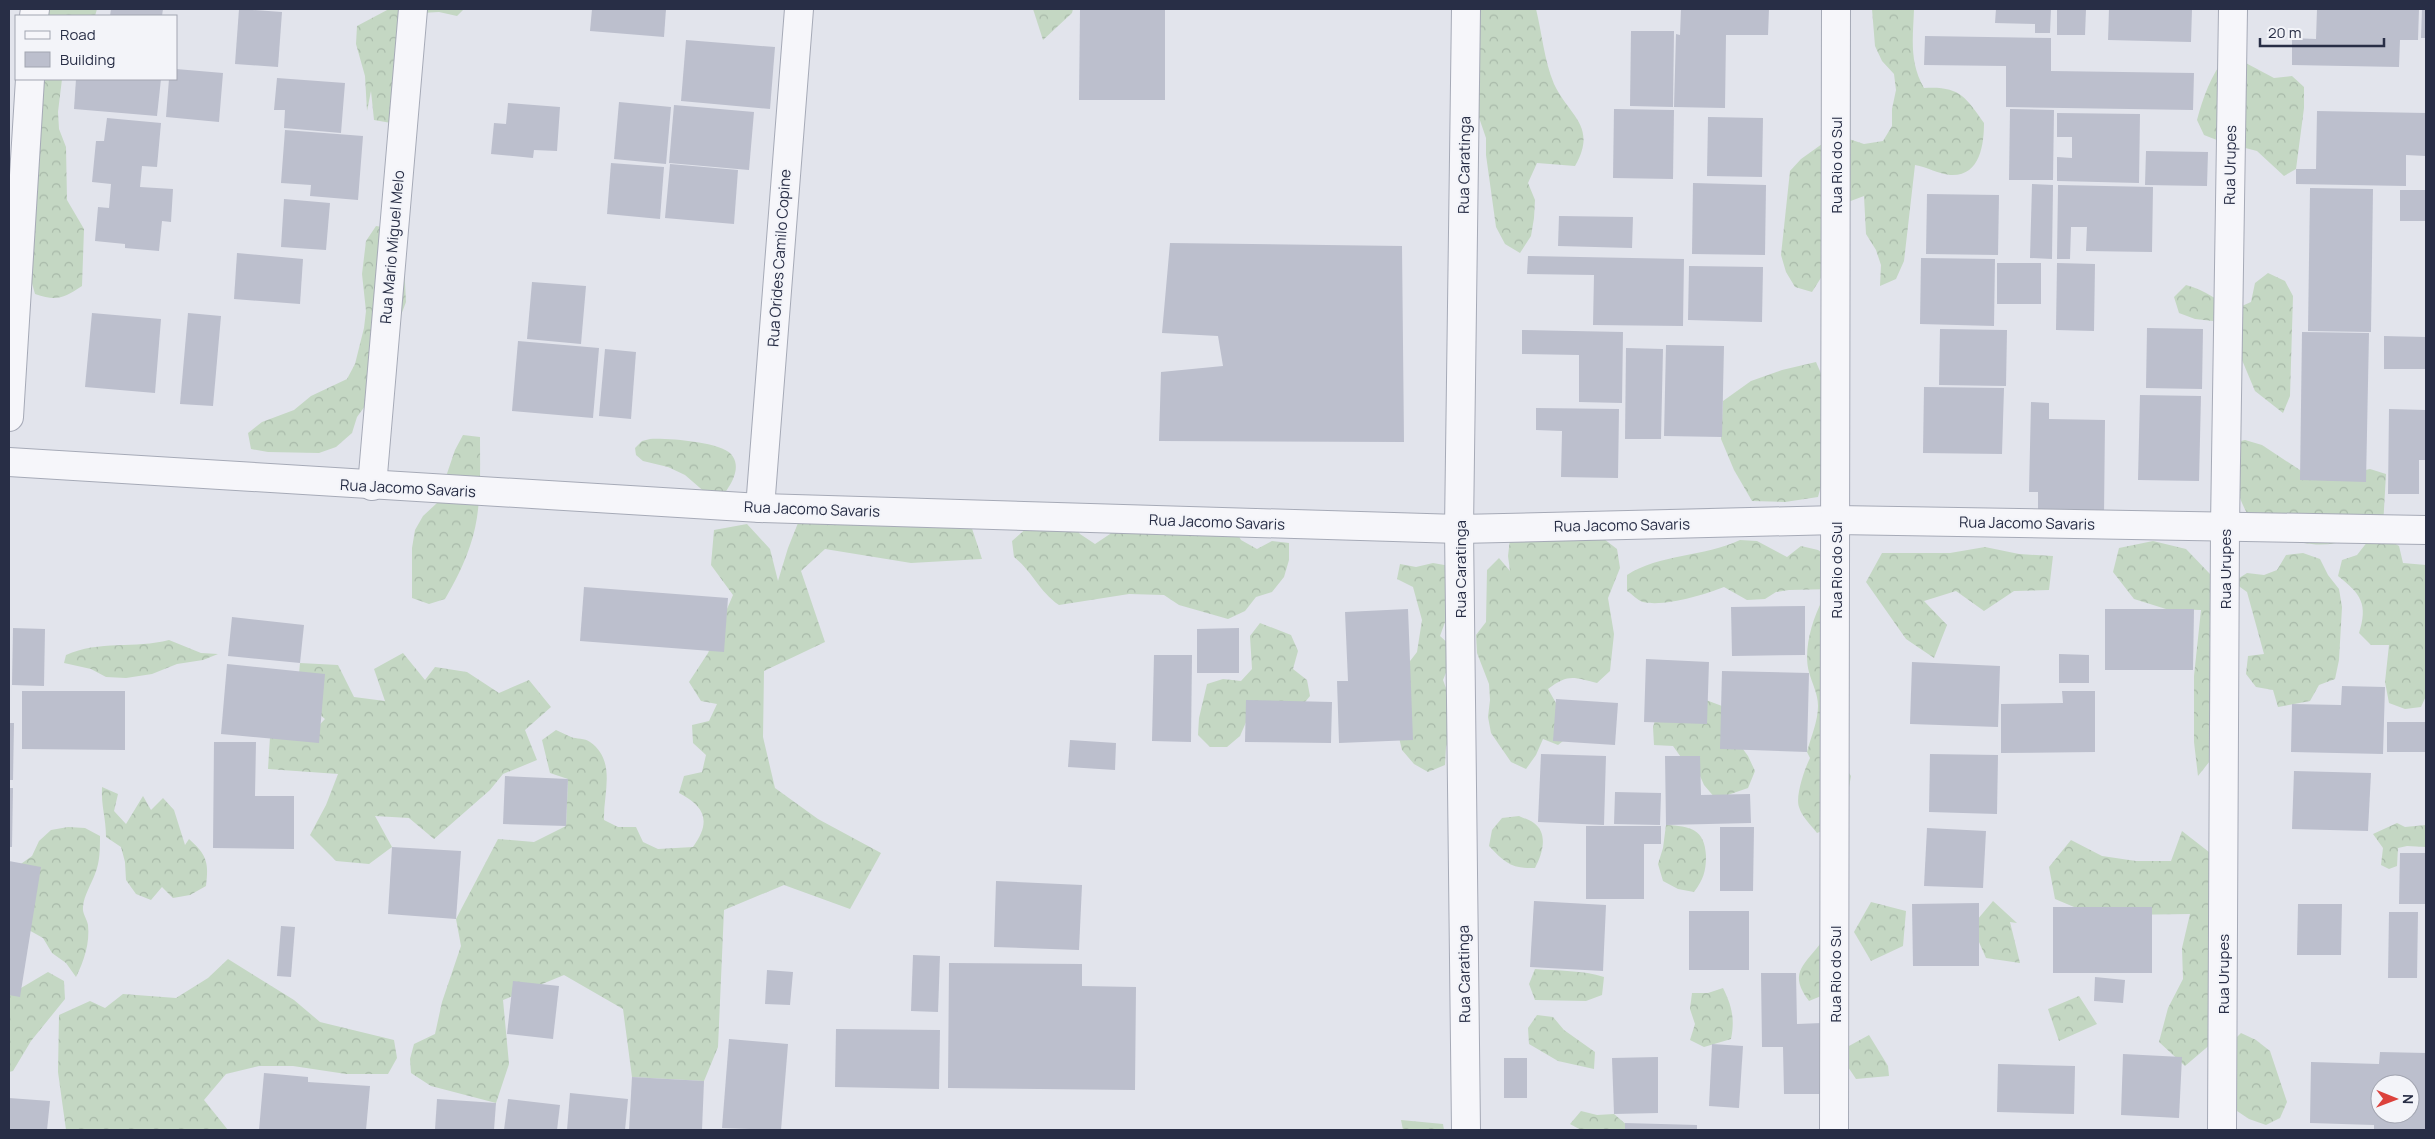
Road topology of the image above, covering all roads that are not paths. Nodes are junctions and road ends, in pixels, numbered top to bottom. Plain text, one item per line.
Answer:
1 (413, 9) edge
2 (798, 9) edge
3 (1466, 9) edge
4 (1836, 9) edge
5 (2232, 9) edge
6 (30, 80) edge
7 (9, 417) edge
8 (9, 462) edge
9 (372, 486) junction
10 (760, 508) junction
11 (1837, 520) junction
12 (2226, 526) junction
13 (1459, 528) junction
14 (2426, 530) edge
15 (1466, 1130) edge
16 (1834, 1130) edge
17 (2222, 1130) edge

1 - 9 street, Rua Mario Miguel Melo
2 - 10 street, Rua Orides Camilo Copine
3 - 13 street, Rua Caratinga
4 - 11 street, Rua Rio do Sul
5 - 12 street, Rua Urupes
6 - 7 street
8 - 9 street, Rua Jacomo Savaris
9 - 10 street, Rua Jacomo Savaris
10 - 13 street, Rua Jacomo Savaris
11 - 12 street, Rua Jacomo Savaris
11 - 13 street, Rua Jacomo Savaris
11 - 16 street, Rua Rio do Sul
12 - 14 street, Rua Jacomo Savaris
12 - 17 street, Rua Urupes
13 - 15 street, Rua Caratinga

